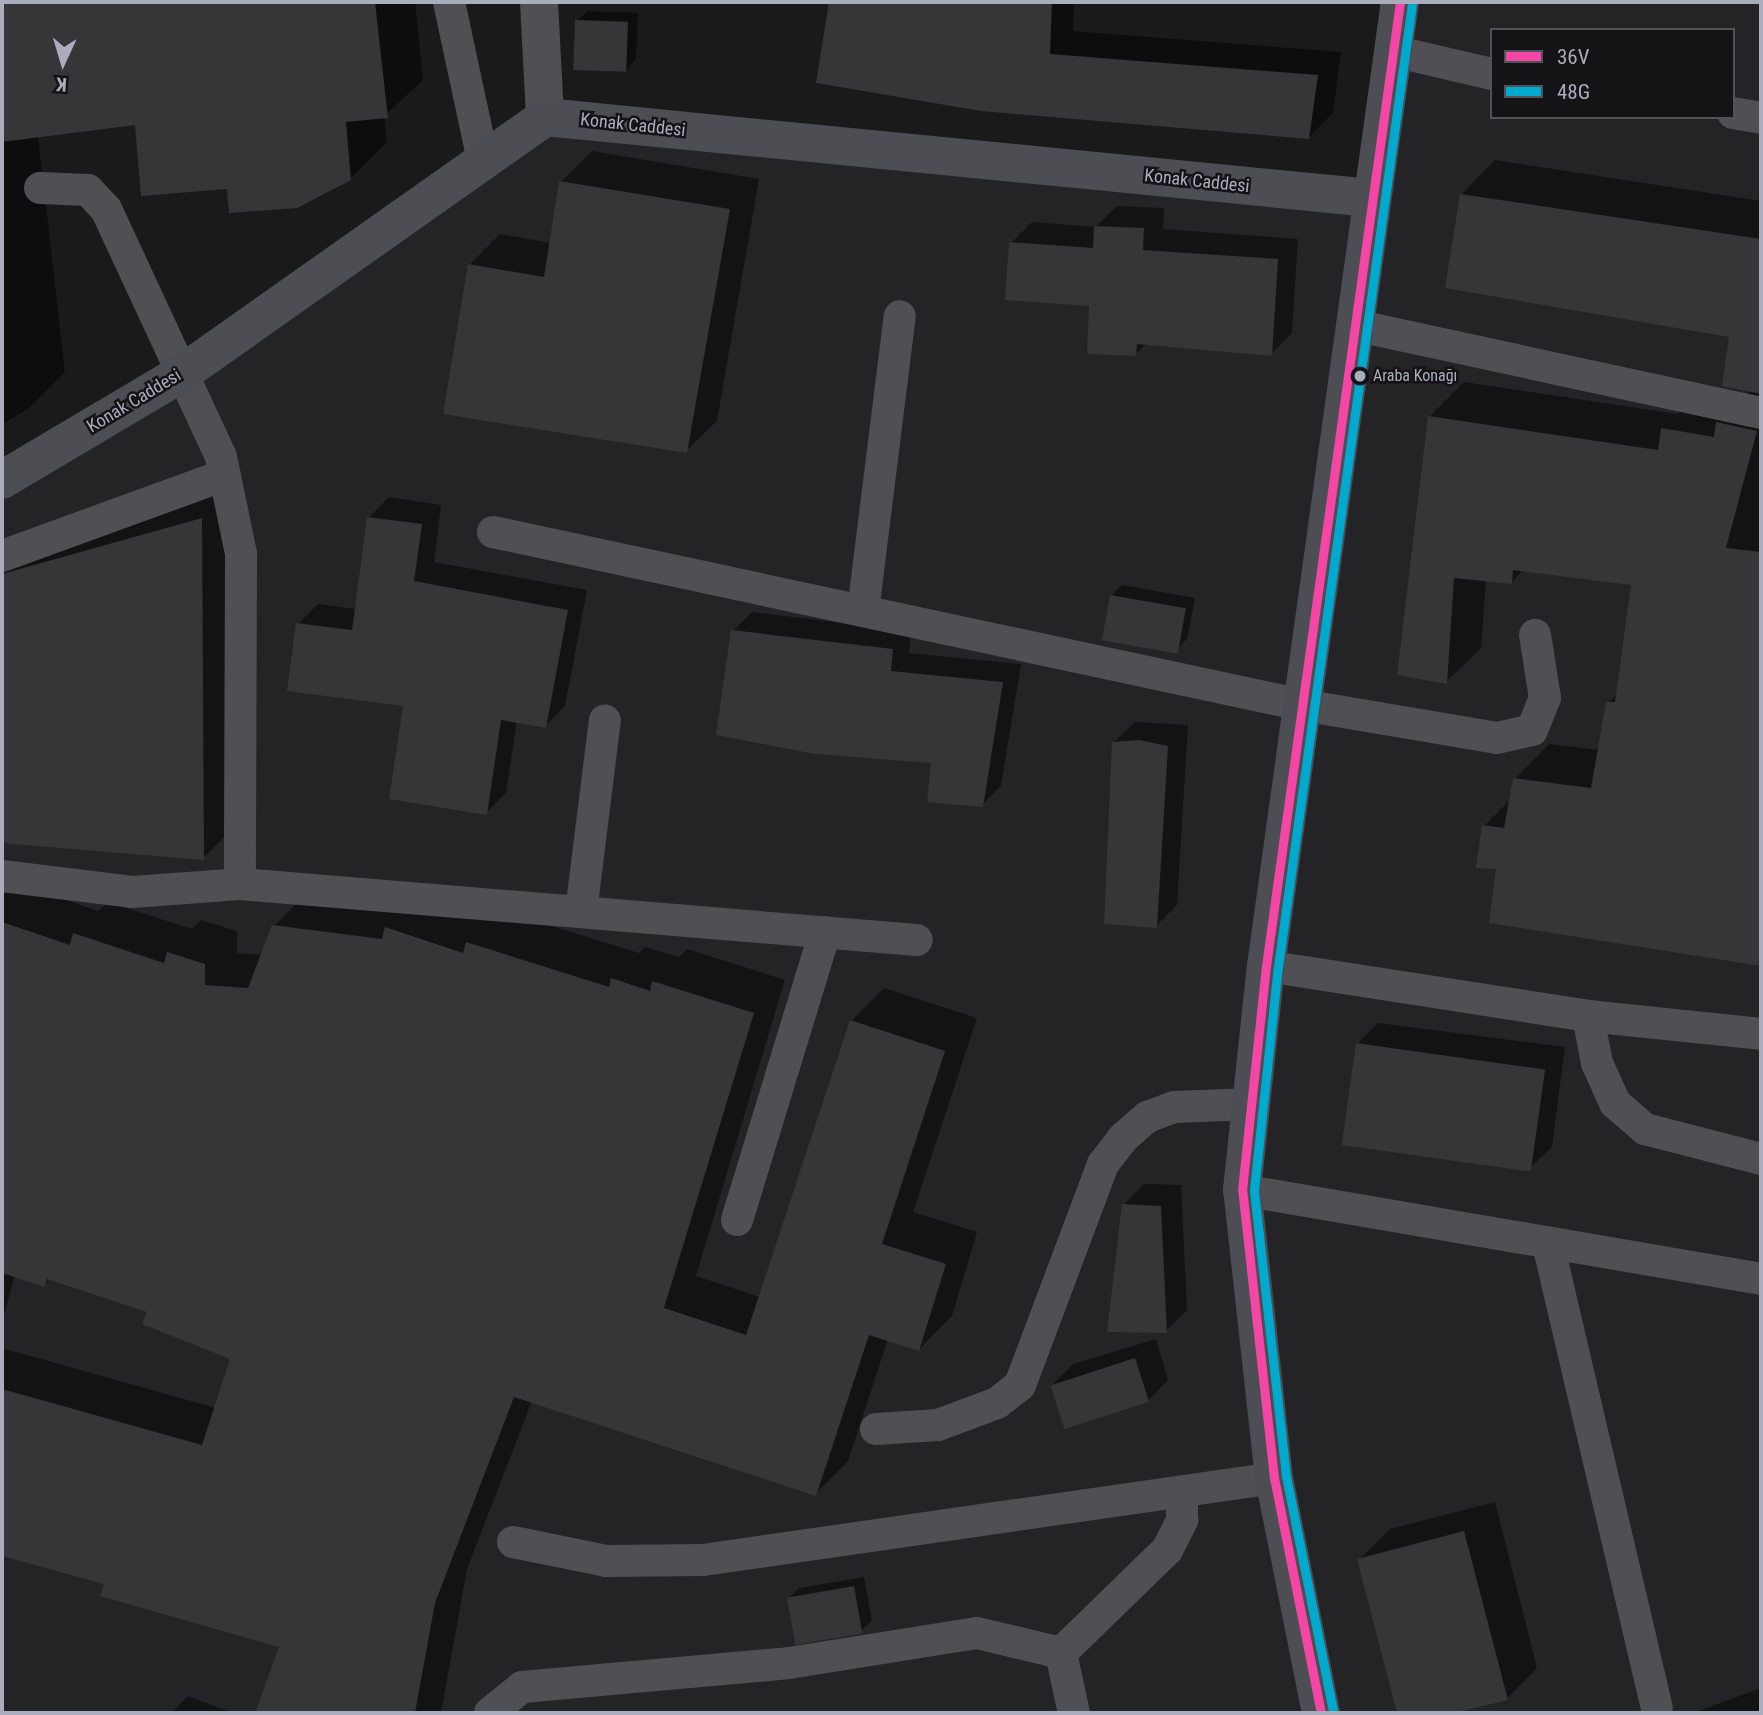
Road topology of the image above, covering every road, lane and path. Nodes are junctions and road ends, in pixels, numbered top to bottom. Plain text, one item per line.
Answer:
1 (449, 2) edge
2 (539, 2) edge
3 (1400, 2) edge
4 (1393, 51) junction
5 (1490, 74) edge
6 (1735, 113) edge
7 (545, 117) junction
8 (1761, 118) edge
9 (483, 160) junction
10 (40, 188) dead end
11 (1371, 198) junction
12 (900, 316) dead end
13 (1354, 325) junction
14 (184, 372) junction
15 (1761, 413) edge
16 (225, 475) junction
17 (2, 480) edge
18 (493, 532) dead end
19 (2, 556) edge
20 (863, 611) junction
21 (1535, 635) dead end
22 (1302, 705) junction
23 (605, 720) dead end
24 (2, 876) edge
25 (240, 884) junction
26 (581, 912) junction
27 (825, 932) junction
28 (917, 940) dead end
29 (1266, 967) junction
30 (1588, 1016) junction
31 (1761, 1034) edge
32 (1252, 1104) junction
33 (1761, 1159) edge
34 (1242, 1190) junction
35 (737, 1220) dead end
36 (1548, 1244) junction
37 (1761, 1279) edge
38 (876, 1429) dead end
39 (1274, 1478) junction
40 (1182, 1492) junction
41 (513, 1542) dead end
42 (1061, 1653) junction
43 (1657, 1707) dead end
44 (490, 1713) edge
45 (1074, 1713) edge
46 (1321, 1713) edge

1 - 9 lane
2 - 7 street
3 - 4 main road
4 - 5 lane
4 - 11 main road
6 - 8 lane
7 - 9 main road, Konak Caddesi
7 - 11 main road, Konak Caddesi
9 - 14 main road, Konak Caddesi
10 - 14 lane
11 - 13 main road
12 - 20 lane
13 - 15 lane
13 - 22 main road
14 - 16 lane
14 - 17 main road, Konak Caddesi
16 - 19 lane
16 - 25 lane
18 - 20 lane
20 - 22 lane
21 - 22 lane
22 - 29 main road
23 - 26 lane
24 - 25 lane
25 - 26 lane
26 - 27 lane
27 - 28 lane
27 - 35 lane
29 - 30 lane
29 - 32 main road
30 - 31 lane
30 - 33 lane
32 - 34 main road
32 - 38 lane
34 - 36 lane
34 - 39 main road
36 - 37 lane
36 - 43 lane
39 - 40 lane
39 - 46 main road
40 - 41 lane
40 - 42 lane
42 - 44 lane
42 - 45 lane

